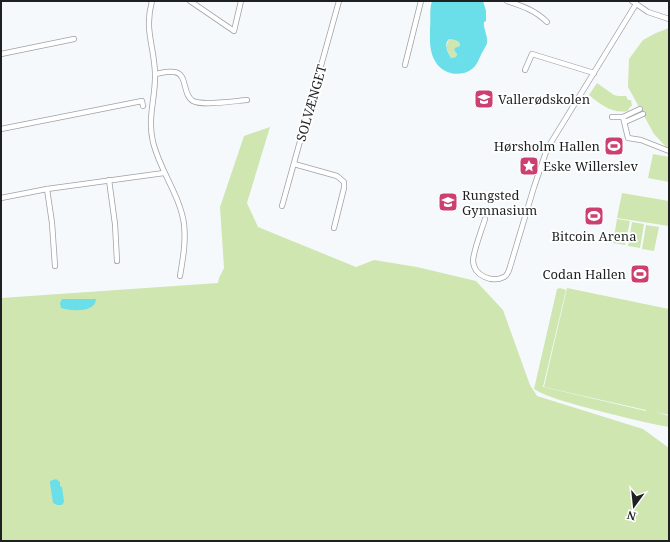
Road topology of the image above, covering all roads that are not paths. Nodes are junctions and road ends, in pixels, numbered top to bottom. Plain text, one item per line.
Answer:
1 (152, 1) edge
2 (190, 1) edge
3 (241, 1) edge
4 (339, 1) edge
5 (421, 1) edge
6 (507, 1) edge
7 (634, 2) edge
8 (669, 19) edge
9 (547, 22) dead end
10 (74, 39) dead end
11 (1, 54) edge
12 (405, 65) dead end
13 (525, 70) dead end
14 (594, 73) junction
15 (155, 74) junction
16 (246, 100) dead end
17 (143, 106) dead end
18 (640, 109) dead end
19 (643, 114) dead end
20 (612, 117) dead end
21 (624, 119) junction
22 (1, 129) edge
23 (669, 151) edge
24 (294, 164) junction
25 (164, 173) junction
26 (109, 180) junction
27 (47, 189) junction
28 (1, 198) edge
29 (282, 206) dead end
30 (485, 219) dead end
31 (334, 228) dead end
32 (117, 260) dead end
33 (55, 266) dead end
34 (180, 276) dead end

1 - 15 street
2 - 3 street
4 - 24 street, SOLVÆNGET
5 - 12 street
6 - 9 street
7 - 8 street
7 - 14 street
10 - 11 street
13 - 14 street
14 - 30 street
15 - 16 street
15 - 25 street
17 - 22 street
18 - 21 street
19 - 21 street
20 - 21 street
21 - 23 street
24 - 29 street, SOLVÆNGET
24 - 31 street
25 - 26 street
25 - 34 street
26 - 27 street
26 - 32 street
27 - 28 street
27 - 33 street

